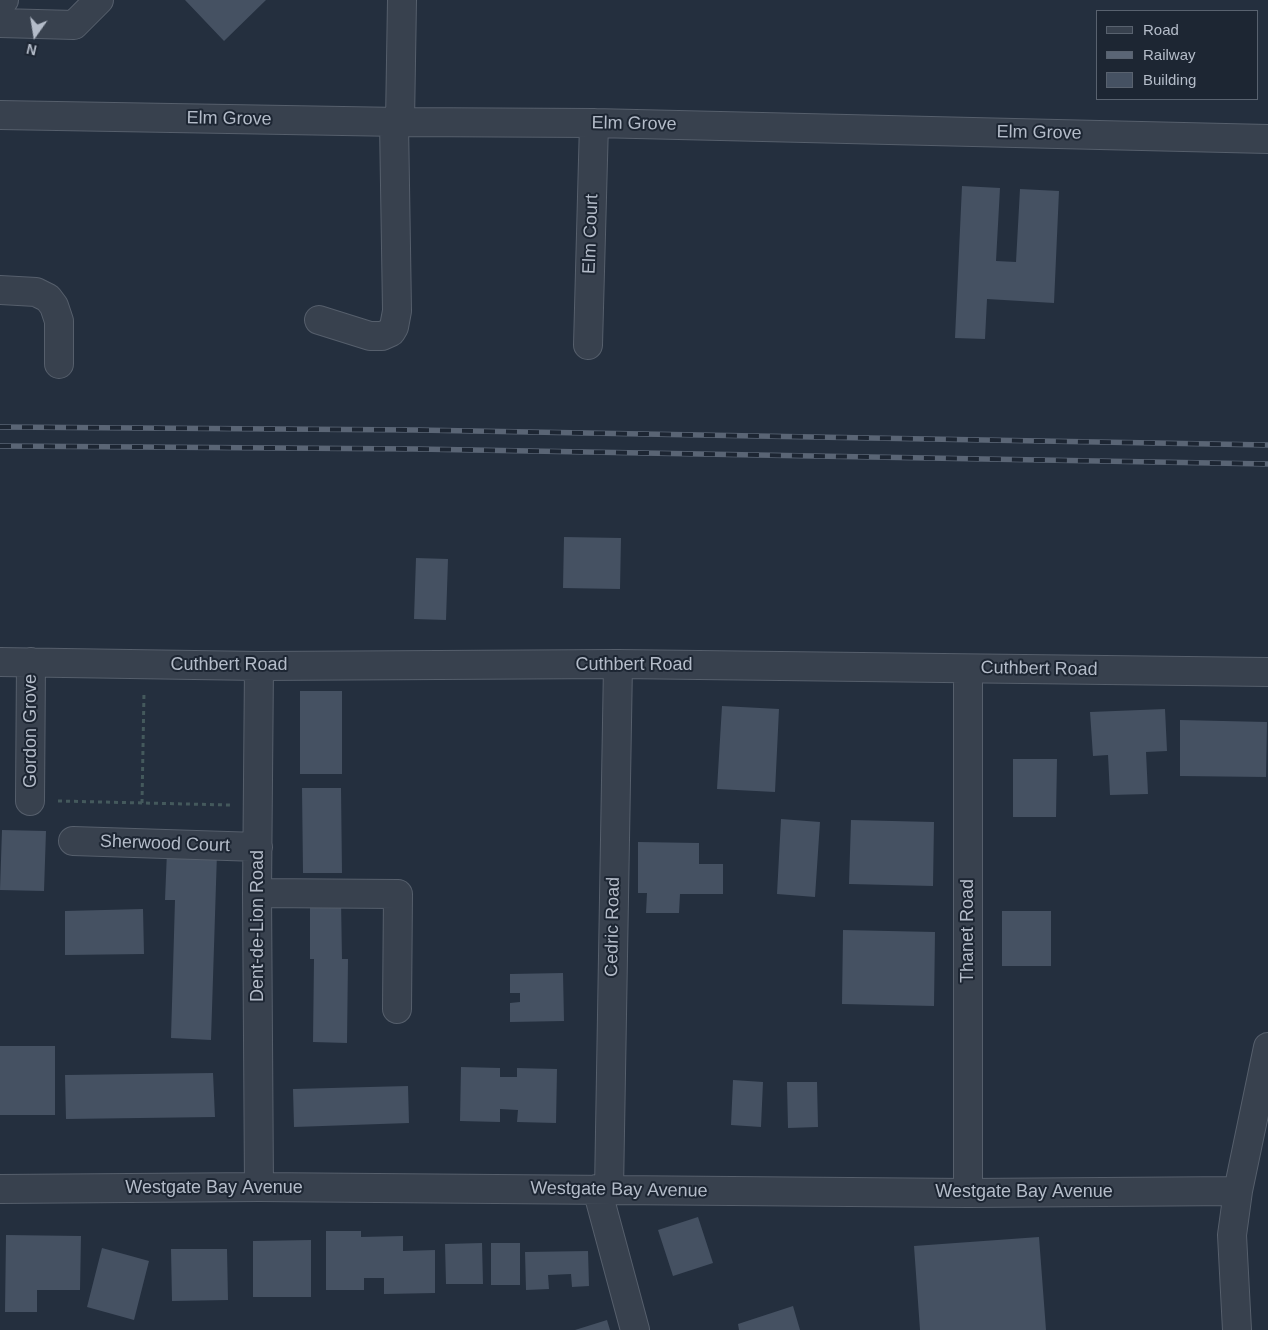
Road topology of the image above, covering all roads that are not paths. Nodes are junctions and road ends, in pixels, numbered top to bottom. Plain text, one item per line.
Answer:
1 (4, 0) edge
2 (99, 0) edge
3 (402, 0) edge
4 (0, 5) edge
5 (0, 24) edge
6 (0, 115) edge
7 (397, 122) junction
8 (594, 123) junction
9 (1268, 139) edge
10 (0, 290) edge
11 (319, 320) dead end
12 (588, 345) dead end
13 (59, 364) dead end
14 (0, 662) edge
15 (31, 662) junction
16 (618, 664) junction
17 (259, 666) junction
18 (968, 669) junction
19 (1268, 672) edge
20 (30, 801) road end
21 (73, 841) dead end
22 (258, 847) junction
23 (257, 893) junction
24 (398, 1009) dead end
25 (1268, 1048) edge
26 (259, 1187) junction
27 (0, 1189) edge
28 (603, 1190) junction
29 (1238, 1191) junction
30 (968, 1193) junction
31 (635, 1330) edge
32 (1237, 1330) edge

1 - 4 street
2 - 5 street
3 - 7 street
6 - 7 street, Elm Grove
7 - 8 street, Elm Grove
7 - 11 street
8 - 9 street, Elm Grove
8 - 12 street, Elm Court
10 - 13 street
14 - 15 street, Cuthbert Road
15 - 17 street, Cuthbert Road
15 - 20 street, Gordon Grove
16 - 17 street, Cuthbert Road
16 - 18 street, Cuthbert Road
16 - 28 street, Cedric Road
17 - 22 street, Dent-de-Lion Road
18 - 19 street, Cuthbert Road
18 - 30 street, Thanet Road
21 - 22 street, Sherwood Court
22 - 23 street, Dent-de-Lion Road
23 - 24 street
23 - 26 street, Dent-de-Lion Road
25 - 29 street
26 - 27 street, Westgate Bay Avenue
26 - 28 street, Westgate Bay Avenue
28 - 30 street, Westgate Bay Avenue
28 - 31 street, Cedric Road
29 - 30 street, Westgate Bay Avenue
29 - 32 street

